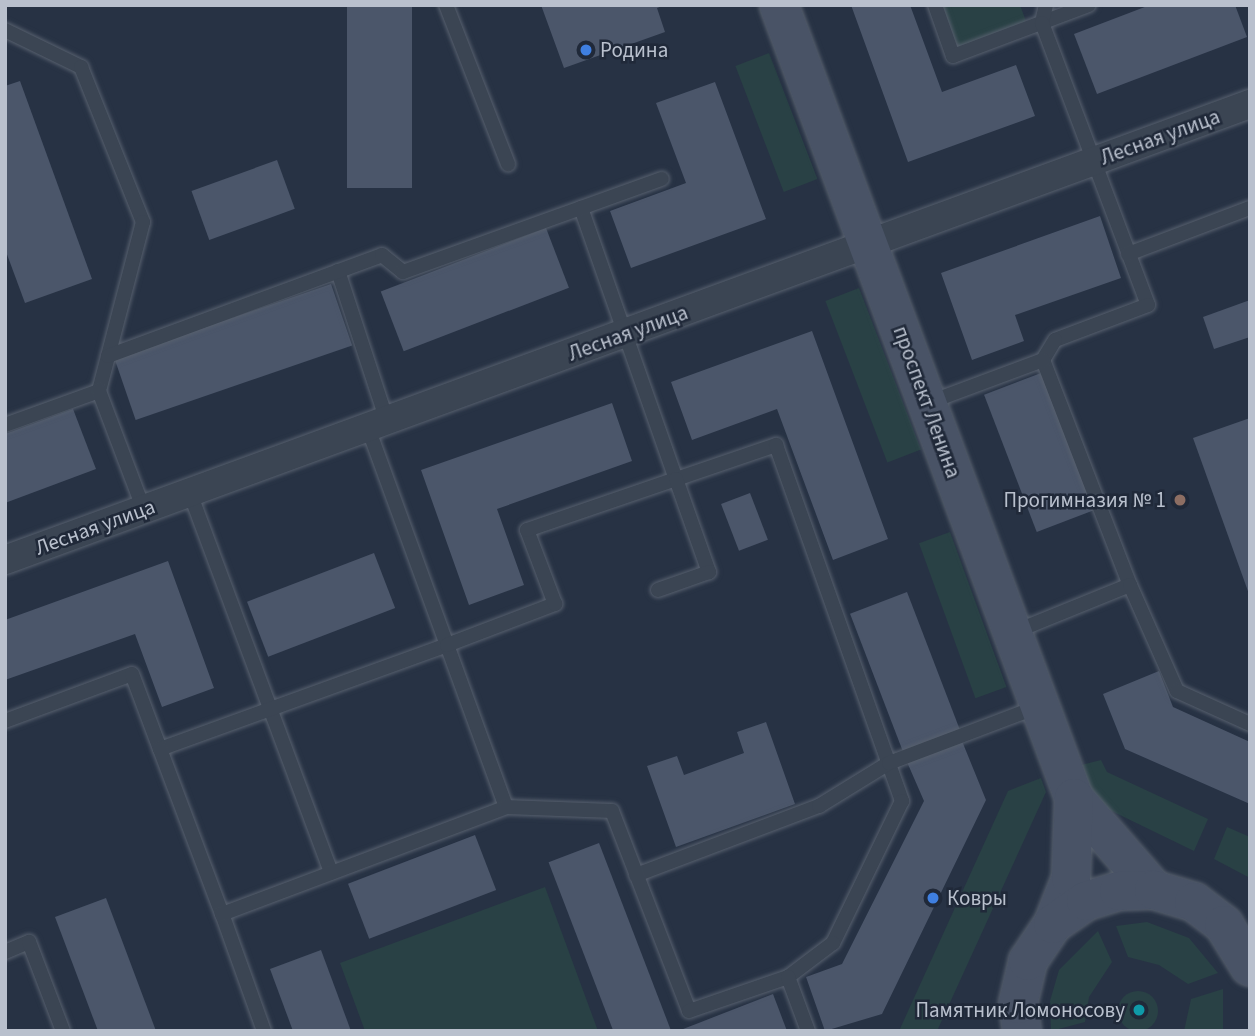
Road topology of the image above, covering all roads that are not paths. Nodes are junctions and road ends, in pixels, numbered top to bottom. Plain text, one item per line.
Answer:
1 (446, 5) edge
2 (779, 5) edge
3 (935, 5) edge
4 (1046, 5) edge
5 (1089, 5) edge
6 (1042, 23) junction
7 (5, 30) edge
8 (1250, 104) edge
9 (1092, 162) junction
10 (508, 164) dead end
11 (662, 179) dead end
12 (581, 208) junction
13 (1250, 208) edge
14 (870, 245) junction
15 (1128, 254) junction
16 (338, 271) junction
17 (624, 334) junction
18 (108, 356) junction
19 (1044, 360) junction
20 (99, 391) junction
21 (928, 403) junction
22 (378, 424) junction
23 (5, 425) edge
24 (676, 479) junction
25 (191, 493) junction
26 (144, 510) junction
27 (5, 560) edge
28 (1130, 585) junction
29 (658, 590) dead end
30 (1011, 633) junction
31 (447, 645) junction
32 (1040, 706) junction
33 (271, 711) junction
34 (5, 721) edge
35 (1250, 724) edge
36 (160, 749) junction
37 (889, 763) junction
38 (1074, 798) junction
39 (506, 807) junction
40 (331, 873) junction
41 (636, 874) junction
42 (1154, 890) junction
43 (1194, 902) junction
44 (222, 914) junction
45 (1053, 924) junction
46 (1250, 929) edge
47 (5, 951) edge
48 (1028, 961) junction
49 (1250, 967) edge
50 (789, 977) junction
51 (63, 1031) edge
52 (264, 1031) edge
53 (808, 1031) edge
54 (999, 1031) edge
55 (1022, 1031) edge

1 - 10 lane
2 - 14 main road, проспект Ленина
3 - 6 lane
4 - 6 lane
5 - 6 lane
6 - 9 lane
7 - 18 lane
8 - 9 street, Лесная улица
9 - 14 street, Лесная улица
9 - 15 lane
11 - 12 lane
12 - 16 lane
12 - 17 lane
13 - 15 lane
14 - 17 street, Лесная улица
14 - 21 main road, проспект Ленина
15 - 19 lane
16 - 18 lane
16 - 22 lane
17 - 22 street, Лесная улица
17 - 24 lane
18 - 20 lane
19 - 21 lane
19 - 28 lane
20 - 23 lane
20 - 26 lane
21 - 30 main road, проспект Ленина
22 - 25 street, Лесная улица
22 - 31 lane
24 - 29 lane
24 - 31 lane
24 - 37 lane
25 - 26 street, Лесная улица
25 - 33 lane
26 - 27 street, Лесная улица
28 - 30 lane
28 - 35 lane
30 - 32 main road, проспект Ленина
31 - 33 lane
31 - 39 lane
32 - 37 lane
32 - 38 main road, проспект Ленина
33 - 36 lane
33 - 40 lane
34 - 36 lane
36 - 44 lane
37 - 41 lane
37 - 50 lane
38 - 42 main road
38 - 45 main road
39 - 40 lane
39 - 41 lane
40 - 44 lane
41 - 50 lane
42 - 43 main road
42 - 45 main road
43 - 46 main road
43 - 49 main road
44 - 52 lane
45 - 48 main road
47 - 51 lane
48 - 54 main road
48 - 55 main road
50 - 53 lane

